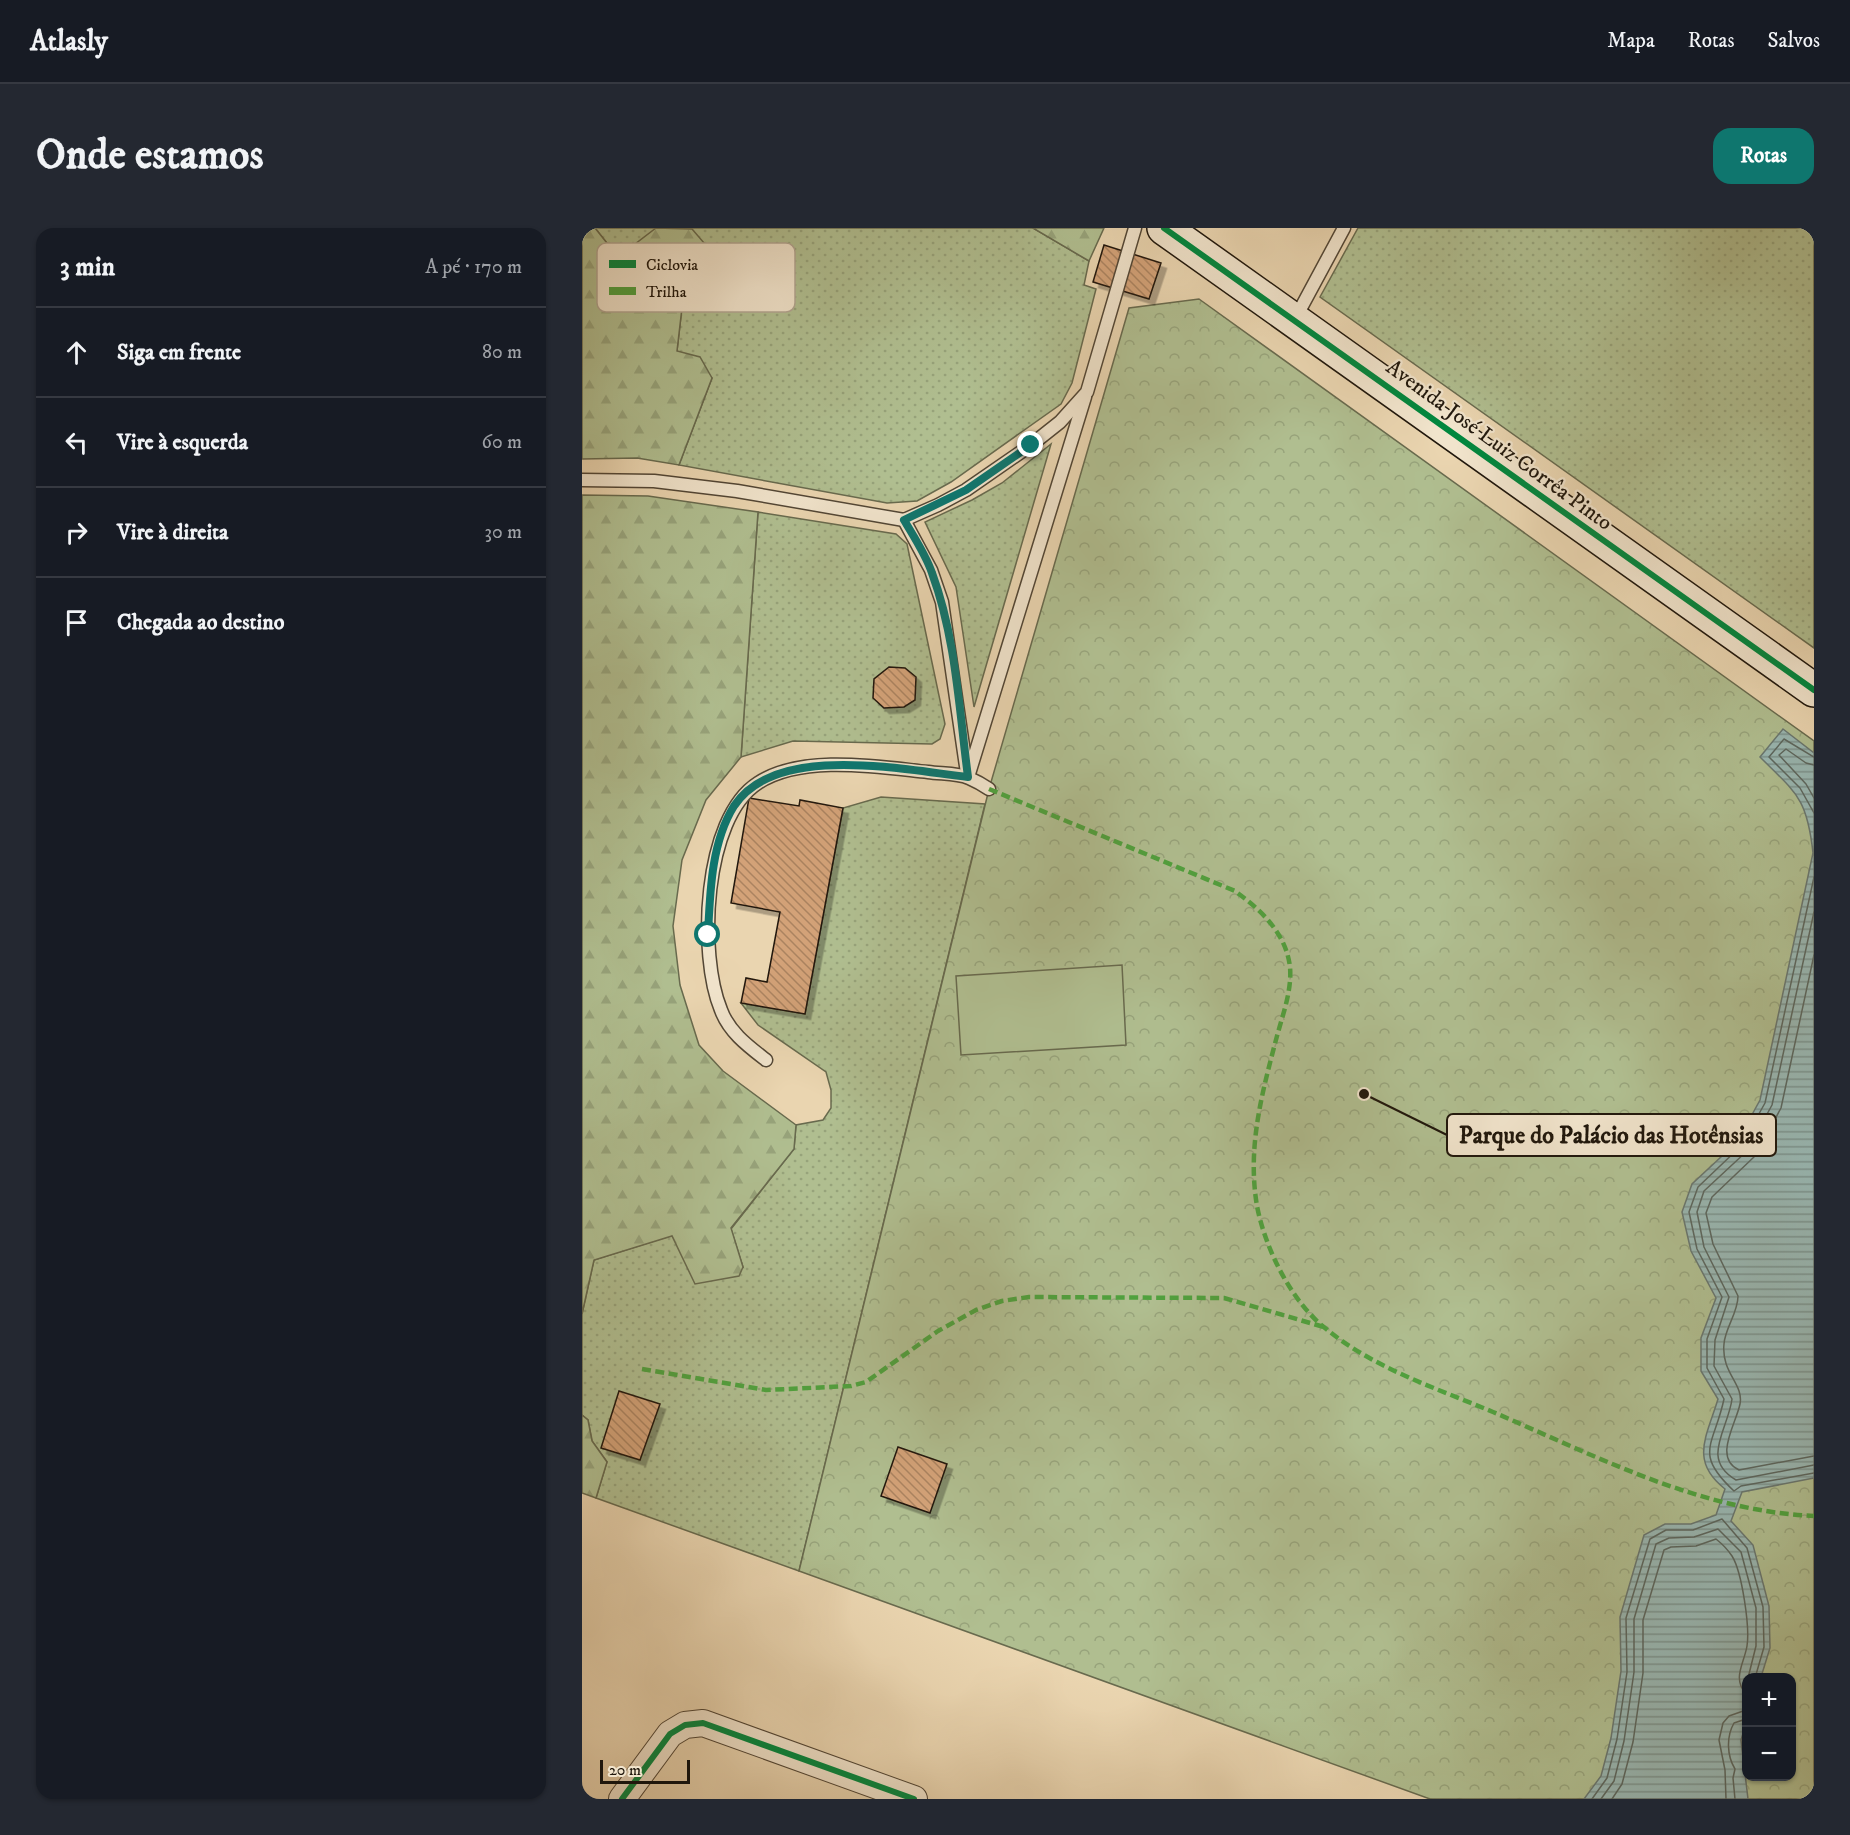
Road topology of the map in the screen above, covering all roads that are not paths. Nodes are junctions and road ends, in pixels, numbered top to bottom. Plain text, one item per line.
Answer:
1 (1135, 228) edge
2 (1164, 228) edge
3 (1344, 228) edge
4 (1295, 319) junction
5 (1087, 392) junction
6 (582, 480) edge
7 (904, 520) junction
8 (1814, 690) edge
9 (968, 777) junction
10 (989, 789) dead end
11 (766, 1060) dead end
12 (622, 1799) edge
13 (914, 1799) edge

1 - 5 lane
2 - 4 street, Avenida José Luiz Corrêa Pinto
3 - 4 lane
4 - 8 street, Avenida José Luiz Corrêa Pinto
5 - 7 lane
5 - 9 lane
6 - 7 lane
7 - 9 lane
9 - 10 lane
9 - 11 lane
12 - 13 street

